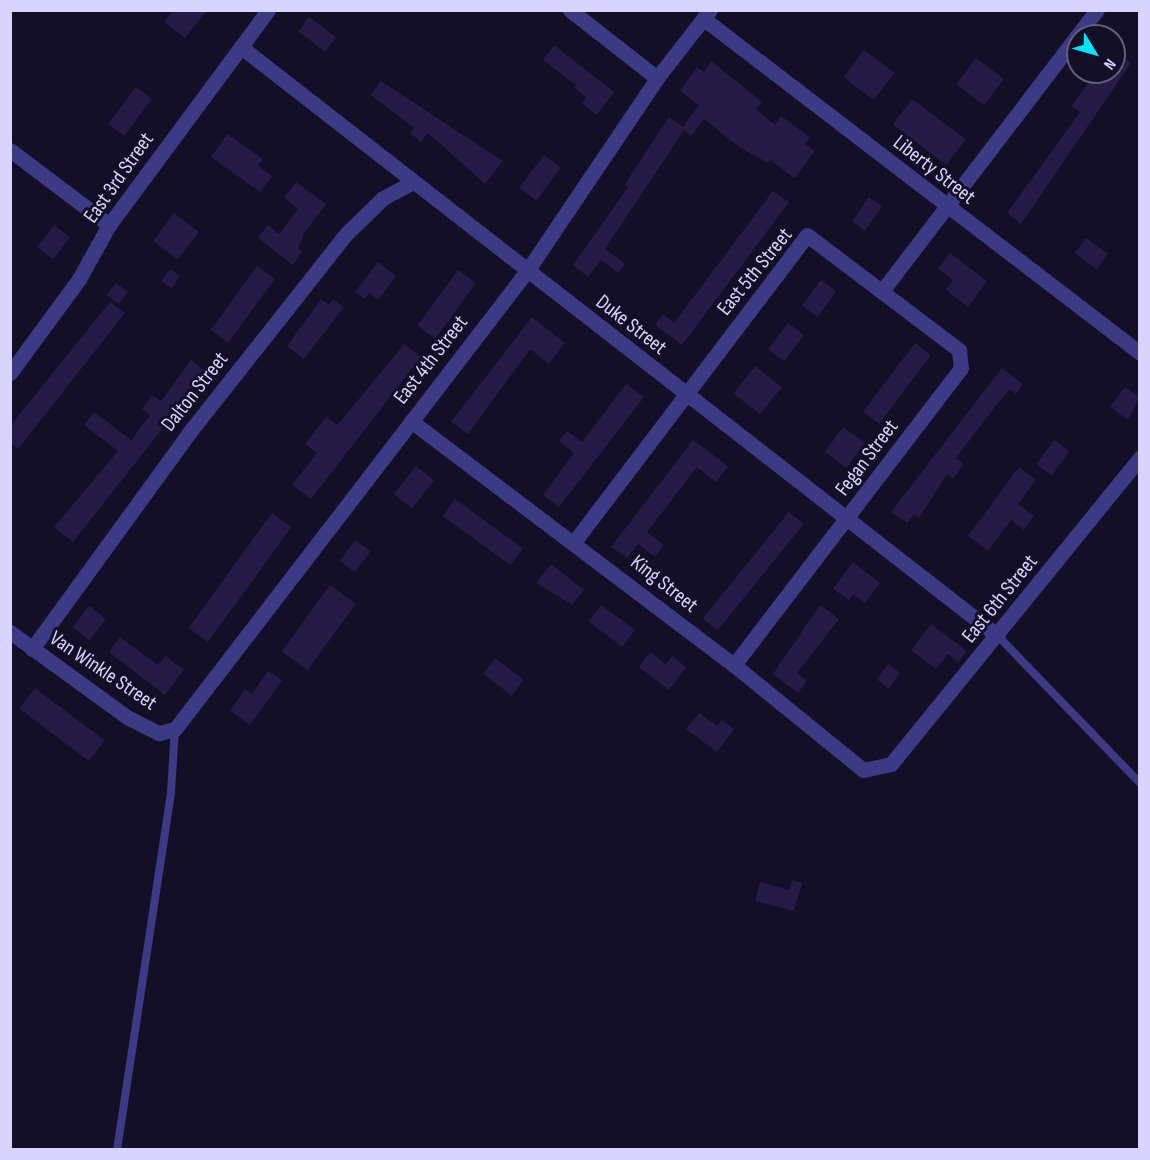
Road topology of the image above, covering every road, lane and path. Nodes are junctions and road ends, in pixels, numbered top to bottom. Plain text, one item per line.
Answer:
1 (268, 10) edge
2 (570, 10) edge
3 (1097, 10) edge
4 (707, 15) edge
5 (241, 47) junction
6 (657, 78) junction
7 (10, 150) edge
8 (413, 182) junction
9 (945, 205) junction
10 (108, 225) junction
11 (527, 271) junction
12 (882, 291) junction
13 (1140, 353) edge
14 (10, 373) edge
15 (687, 395) junction
16 (411, 421) junction
17 (1140, 458) edge
18 (847, 519) junction
19 (574, 542) junction
20 (10, 632) edge
21 (998, 636) junction
22 (32, 649) junction
23 (734, 665) junction
24 (175, 729) junction
25 (891, 764) joint
26 (1140, 783) edge
27 (117, 1149) edge

1 - 5 street, East 3rd Street
2 - 6 street
3 - 9 street
4 - 6 street, East 4th Street
4 - 9 street, Liberty Street
5 - 8 street, Duke Street
5 - 10 street, East 3rd Street
6 - 11 street, East 4th Street
7 - 10 street
8 - 11 street, Duke Street
8 - 22 street, Dalton Street
9 - 12 street
9 - 13 street, Liberty Street
10 - 14 street, East 3rd Street
11 - 15 street, Duke Street
11 - 16 street, East 4th Street
12 - 15 street, East 5th Street
12 - 18 street, Fegan Street
15 - 18 street, Duke Street
15 - 19 street, East 5th Street
16 - 19 street, King Street
16 - 24 street, East 4th Street
17 - 21 street, East 6th Street
18 - 21 street, Duke Street
18 - 23 street, Fegan Street
19 - 23 street, King Street
20 - 22 street, Van Winkle Street
21 - 25 street, East 6th Street
21 - 26 lane
22 - 24 street, Van Winkle Street
23 - 25 street, King Street
24 - 27 lane

